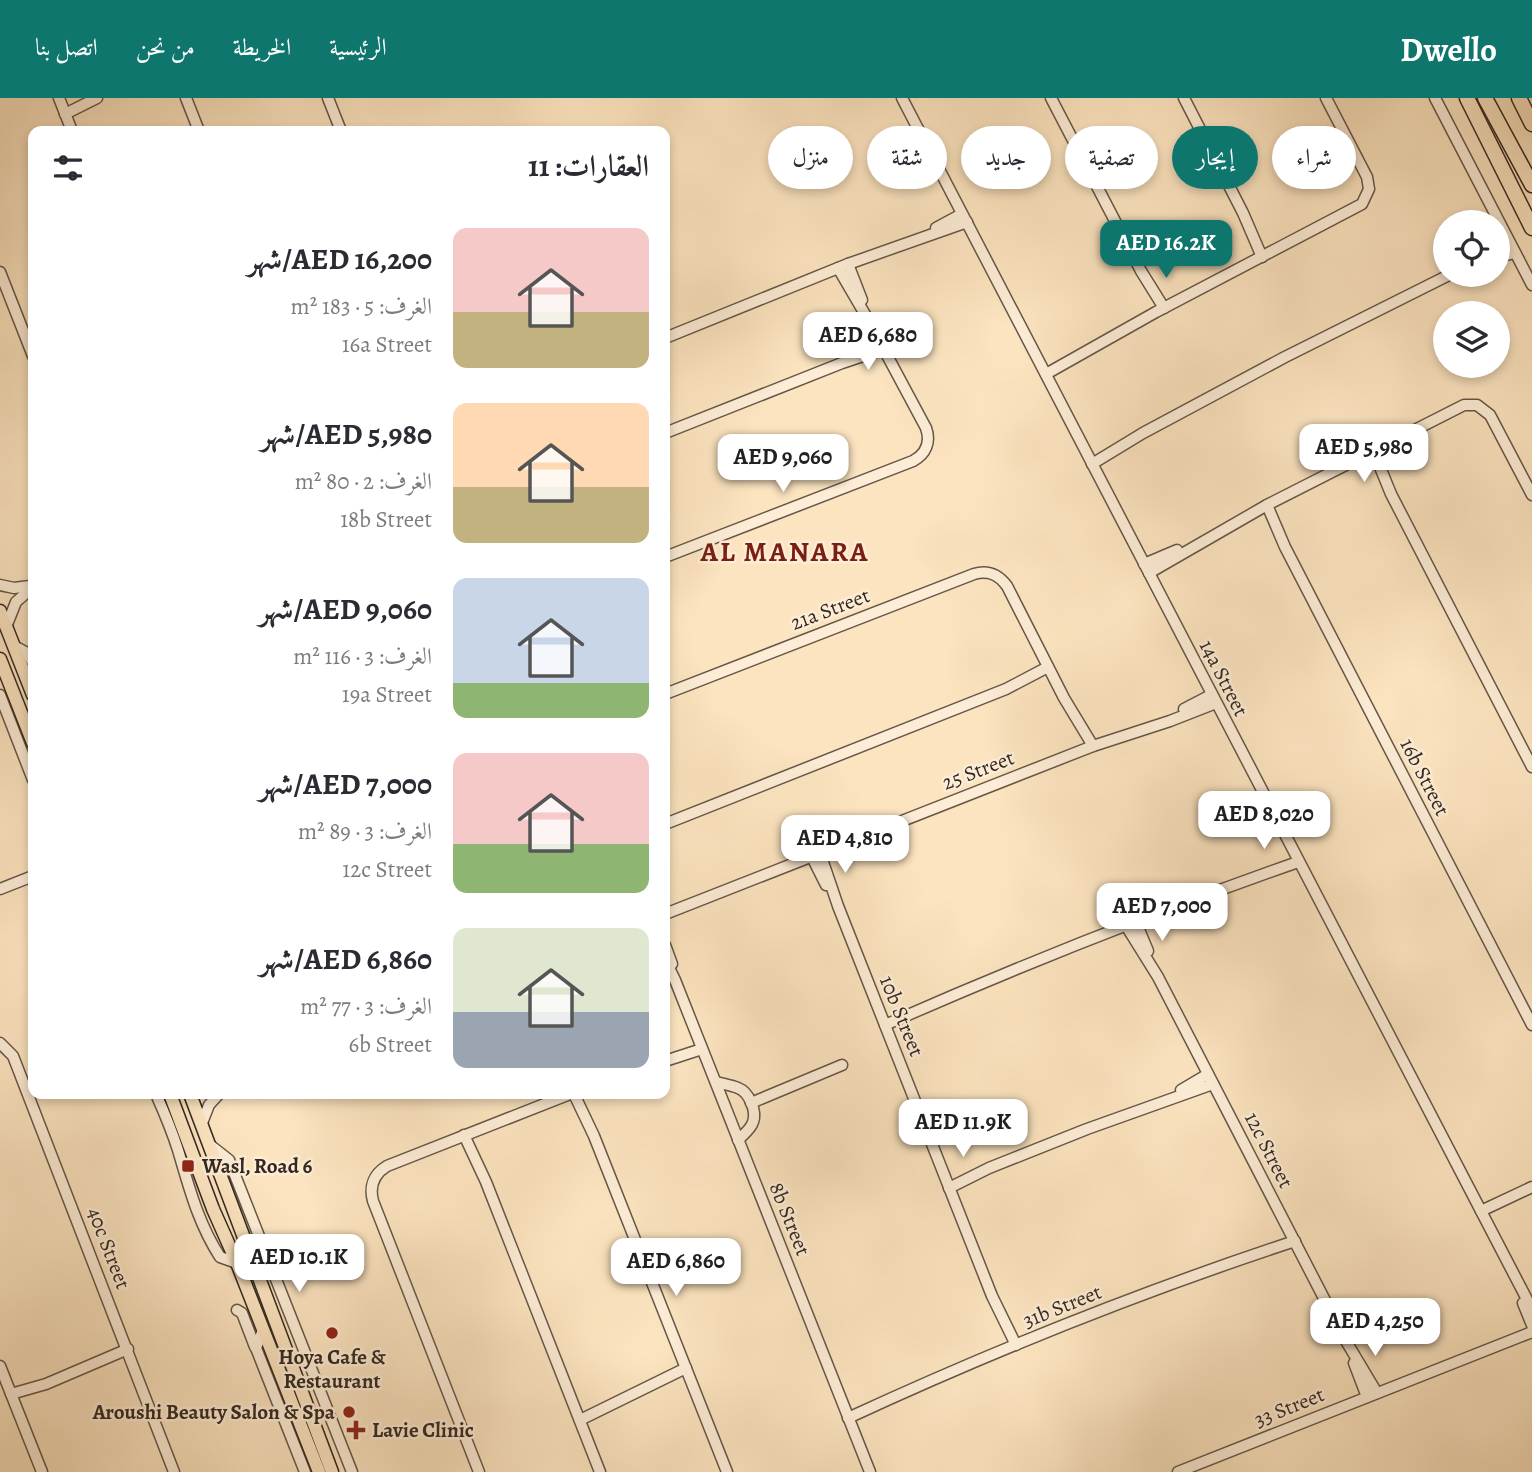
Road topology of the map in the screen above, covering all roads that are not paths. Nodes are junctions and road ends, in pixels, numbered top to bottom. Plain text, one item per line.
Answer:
1 (84, 98) edge
2 (97, 98) edge
3 (186, 98) edge
4 (328, 98) edge
5 (902, 98) edge
6 (1051, 98) edge
7 (1184, 98) edge
8 (1326, 98) edge
9 (1435, 98) edge
10 (1467, 98) edge
11 (1485, 98) edge
12 (1518, 98) edge
13 (62, 106) edge
14 (1532, 124) edge
15 (70, 126) edge
16 (197, 126) edge
17 (339, 126) edge
18 (1532, 186) edge
19 (1488, 210) edge
20 (965, 218) junction
21 (1532, 228) edge
22 (1510, 248) edge
23 (1515, 253) junction
24 (1510, 254) edge
25 (1266, 255) junction
26 (843, 266) junction
27 (0, 272) edge
28 (1433, 283) edge
29 (1532, 285) edge
30 (1160, 310) junction
31 (670, 336) edge
32 (28, 343) edge
33 (882, 346) junction
34 (1044, 371) junction
35 (670, 431) edge
36 (1369, 452) junction
37 (1090, 460) junction
38 (1532, 495) edge
39 (1264, 507) junction
40 (670, 555) edge
41 (1147, 569) junction
42 (0, 585) edge
43 (28, 588) edge
44 (28, 591) edge
45 (0, 611) edge
46 (6, 627) junction
47 (14, 646) junction
48 (28, 655) edge
49 (0, 659) edge
50 (1050, 671) junction
51 (28, 682) edge
52 (670, 692) edge
53 (0, 695) edge
54 (1214, 699) junction
55 (28, 730) edge
56 (1089, 747) junction
57 (1532, 766) edge
58 (28, 767) edge
59 (670, 822) edge
60 (816, 855) junction
61 (1296, 858) junction
62 (28, 878) edge
63 (0, 889) edge
64 (670, 913) edge
65 (1130, 922) junction
66 (670, 962) edge
67 (670, 970) edge
68 (675, 980) junction
69 (883, 1021) junction
70 (1532, 1025) edge
71 (0, 1043) edge
72 (701, 1044) junction
73 (670, 1057) edge
74 (842, 1065) dead end
75 (1211, 1079) junction
76 (716, 1082) junction
77 (28, 1094) edge
78 (30, 1099) edge
79 (158, 1099) edge
80 (172, 1099) edge
81 (192, 1099) edge
82 (214, 1099) edge
83 (559, 1099) edge
84 (575, 1099) edge
85 (583, 1099) edge
86 (751, 1103) junction
87 (202, 1123) junction
88 (468, 1134) junction
89 (594, 1136) junction
90 (738, 1140) junction
91 (210, 1145) junction
92 (948, 1185) junction
93 (1530, 1188) edge
94 (1483, 1215) junction
95 (1292, 1237) junction
96 (237, 1263) junction
97 (1514, 1274) junction
98 (1532, 1309) edge
99 (237, 1310) dead end
100 (1532, 1325) edge
101 (263, 1330) junction
102 (1532, 1332) edge
103 (1012, 1347) junction
104 (256, 1348) junction
105 (129, 1353) junction
106 (0, 1366) edge
107 (688, 1373) junction
108 (1372, 1395) junction
109 (13, 1399) junction
110 (847, 1414) junction
111 (578, 1416) junction
112 (42, 1472) edge
113 (174, 1472) edge
114 (305, 1472) edge
115 (319, 1472) edge
116 (332, 1472) edge
117 (352, 1472) edge
118 (479, 1472) edge
119 (600, 1472) edge
120 (727, 1472) edge
121 (870, 1472) edge
122 (1178, 1472) edge

1 - 13 street
2 - 13 street
3 - 16 street
4 - 17 street
5 - 20 street, 14a Street
6 - 30 street
7 - 25 street
8 - 25 street
9 - 19 street
10 - 21 highway
11 - 18 highway
12 - 14 highway
13 - 15 street
20 - 26 street
20 - 34 street, 14a Street
22 - 23 street
23 - 24 street
23 - 29 street
25 - 30 street
26 - 31 street
26 - 33 street
27 - 32 street
28 - 37 street
30 - 34 street
33 - 35 street
33 - 40 street
34 - 37 street, 14a Street
36 - 38 street
36 - 39 street
36 - 57 street
37 - 41 street, 14a Street
39 - 41 street
39 - 70 street, 16b Street
41 - 54 street, 14a Street
42 - 43 street
44 - 46 street
45 - 46 main road
46 - 47 main road
47 - 48 street
47 - 51 main road
49 - 55 main road
50 - 52 street, 21a Street
50 - 56 street
50 - 59 street
53 - 58 street
54 - 56 street, 25 Street
54 - 61 street, 14a Street
56 - 60 street, 25 Street
60 - 64 street, 25 Street
60 - 69 street, 10b Street
61 - 65 street
61 - 94 street, 14a Street
62 - 63 street
65 - 69 street
65 - 75 street, 12c Street
66 - 68 street, 8b Street
67 - 68 street, 8b Street
68 - 72 street, 8b Street
69 - 92 street, 10b Street
71 - 77 street, 40c Street
72 - 73 street
72 - 76 street, 8b Street
74 - 86 street
75 - 92 street
75 - 95 street, 12c Street
76 - 86 street
76 - 90 street, 8b Street
78 - 105 street, 40c Street
79 - 96 street
80 - 96 main road
81 - 87 main road
82 - 87 street
83 - 88 street
84 - 89 street
85 - 89 street
86 - 90 street
87 - 91 main road
88 - 111 street
88 - 118 street
89 - 107 street
90 - 110 street, 8b Street
91 - 116 main road
91 - 117 street
92 - 103 street, 10b Street
93 - 94 street
94 - 97 street, 14a Street
95 - 103 street, 31b Street
95 - 108 street, 12c Street
96 - 101 main road
97 - 98 street, 14a Street
97 - 100 street, 14a Street
99 - 104 street
101 - 104 street
101 - 115 main road
102 - 108 street, 33 Street
103 - 110 street, 31b Street
104 - 114 street
105 - 109 street
105 - 113 street, 40c Street
106 - 109 street
107 - 111 street
107 - 120 street
108 - 122 street, 33 Street
109 - 112 street
110 - 121 street, 8b Street
111 - 119 street

